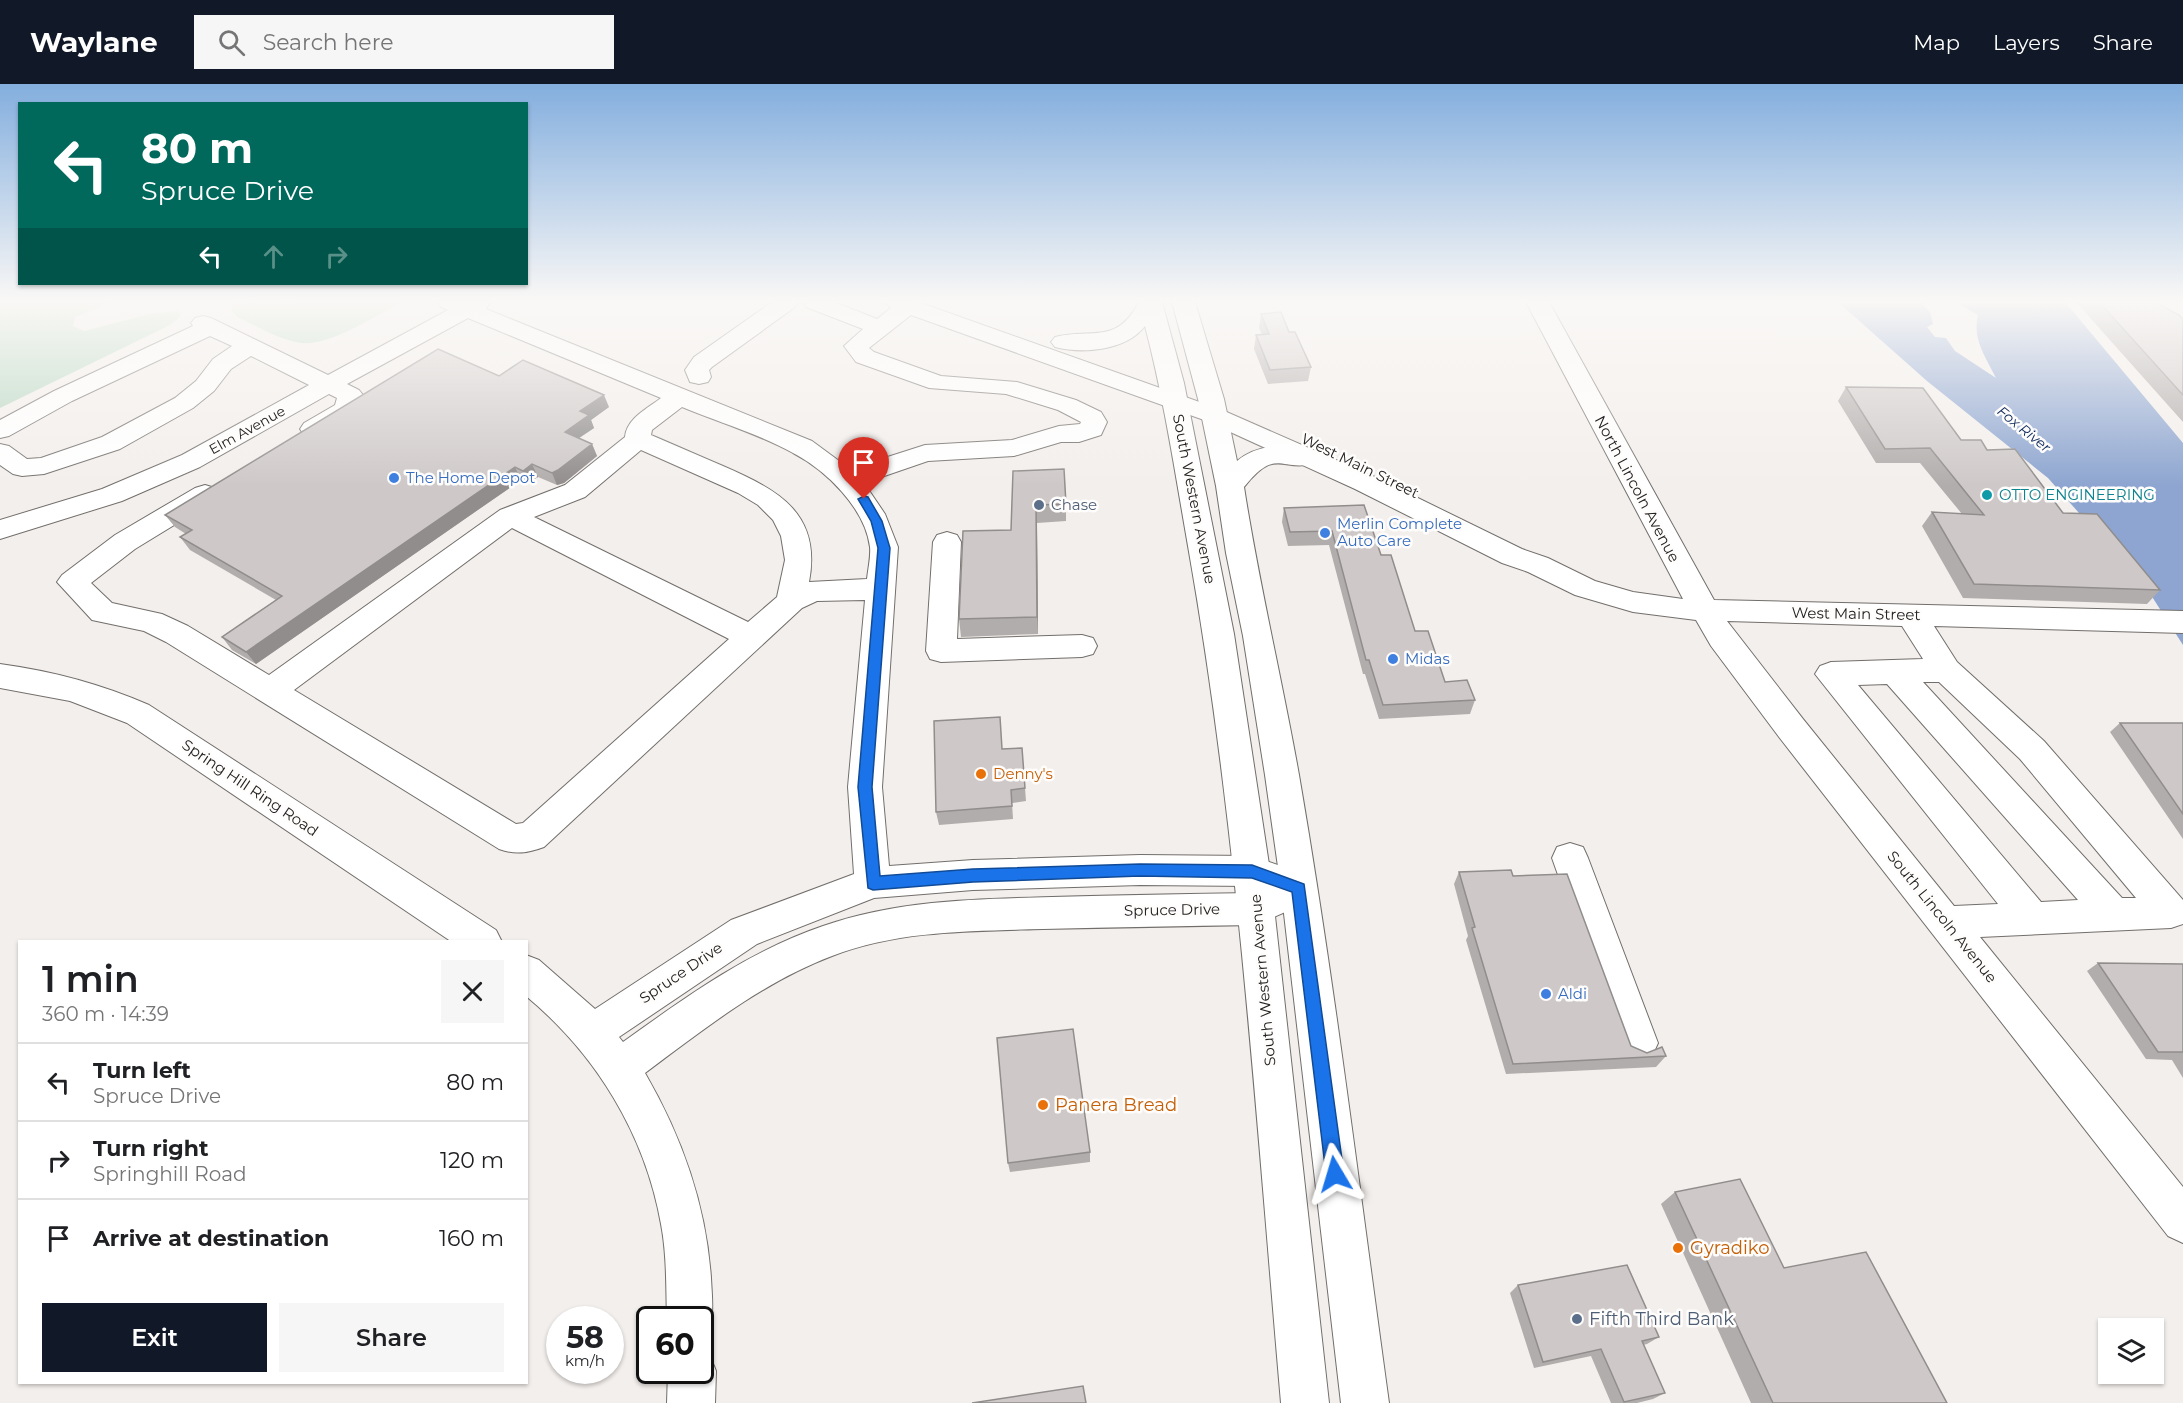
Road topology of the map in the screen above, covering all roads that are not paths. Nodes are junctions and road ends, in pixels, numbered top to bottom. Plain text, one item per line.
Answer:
1 (129, 364) edge
2 (223, 364) edge
3 (286, 364) edge
4 (347, 364) edge
5 (614, 364) edge
6 (702, 364) edge
7 (883, 364) edge
8 (1086, 364) edge
9 (1111, 364) edge
10 (1166, 364) edge
11 (1200, 364) edge
12 (1571, 364) edge
13 (318, 379) junction
14 (686, 392) junction
15 (1174, 392) junction
16 (1212, 407) junction
17 (0, 430) edge
18 (638, 439) junction
19 (286, 445) edge
20 (0, 452) edge
21 (1308, 457) junction
22 (846, 480) junction
23 (226, 482) edge
24 (1230, 486) junction
25 (0, 510) edge
26 (510, 516) junction
27 (0, 530) edge
28 (947, 542) dead end
29 (1538, 565) junction
30 (881, 589) junction
31 (791, 601) junction
32 (1705, 610) junction
33 (1911, 615) junction
34 (2183, 621) edge
35 (752, 637) junction
36 (1082, 646) dead end
37 (1946, 670) junction
38 (1895, 672) junction
39 (0, 676) edge
40 (270, 691) junction
41 (1570, 858) dead end
42 (1252, 872) junction
43 (873, 883) junction
44 (1299, 888) junction
45 (1256, 909) junction
46 (2114, 915) junction
47 (2032, 918) junction
48 (1946, 922) junction
49 (480, 940) edge
50 (528, 973) edge
51 (594, 1032) junction
52 (1638, 1043) dead end
53 (620, 1068) junction
54 (2183, 1221) edge
55 (690, 1306) edge
56 (692, 1384) edge
57 (692, 1403) edge
58 (1305, 1403) edge
59 (1365, 1403) edge

1 - 17 street
2 - 20 street
3 - 13 street
4 - 13 street, Elm Avenue
5 - 14 street
6 - 14 street
7 - 22 street
8 - 15 street
9 - 15 street
10 - 15 street, South Western Avenue
11 - 16 street
12 - 32 street, North Lincoln Avenue
13 - 19 street
13 - 25 street, Elm Avenue
13 - 27 street, Elm Avenue
14 - 18 street
14 - 22 street
15 - 16 street, West Main Street
15 - 42 street, South Western Avenue
16 - 21 street, West Main Street
16 - 24 street
16 - 29 street, West Main Street
18 - 26 street
18 - 31 street
21 - 24 street
21 - 29 street, West Main Street
22 - 30 street
23 - 40 street
24 - 44 street
26 - 35 street
26 - 40 street
28 - 36 street
29 - 32 street, West Main Street
30 - 31 street
30 - 43 street
31 - 35 street
32 - 33 street, West Main Street
32 - 48 street, South Lincoln Avenue
33 - 34 street, West Main Street
33 - 37 street
35 - 40 street
37 - 38 street
37 - 46 street
38 - 46 street
38 - 47 street
39 - 49 street, Spring Hill Ring Road
41 - 52 street
42 - 43 street, Spruce Drive
42 - 44 street, Spruce Drive
42 - 45 street, South Western Avenue
43 - 51 street, Spruce Drive
44 - 45 street, Spruce Drive
44 - 59 street
45 - 53 street, Spruce Drive
45 - 58 street, South Western Avenue
46 - 47 street
47 - 48 street
48 - 54 street, South Lincoln Avenue
50 - 51 street
51 - 53 street
53 - 55 street
56 - 57 street

